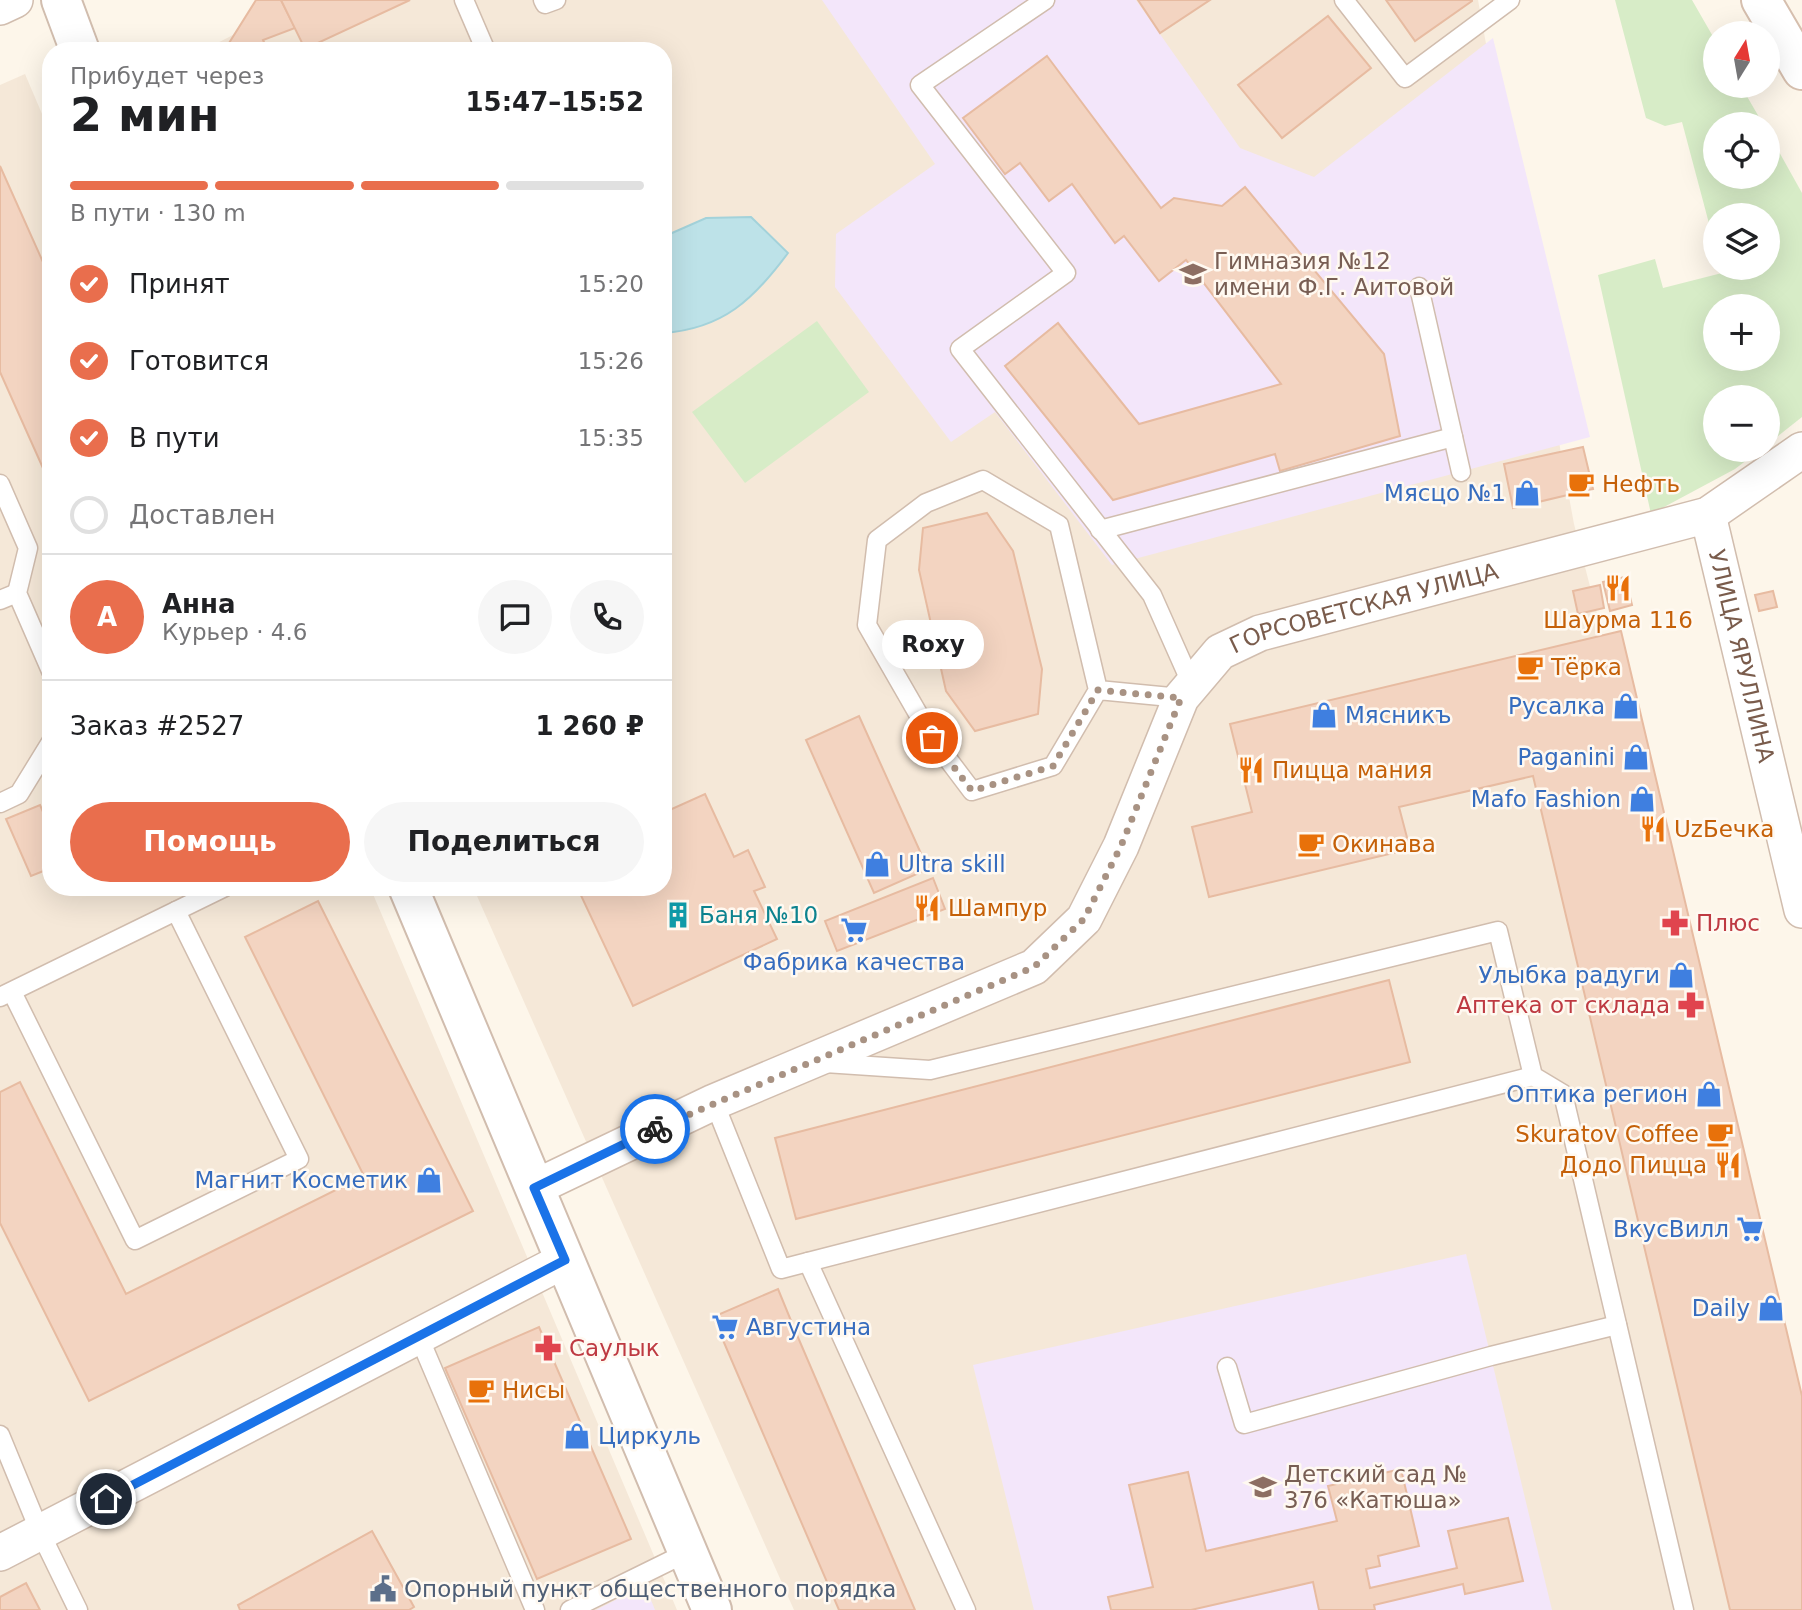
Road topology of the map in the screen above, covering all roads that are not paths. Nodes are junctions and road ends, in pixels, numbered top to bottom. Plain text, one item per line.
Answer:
1 (15, 0) edge
2 (61, 0) edge
3 (464, 0) edge
4 (543, 0) edge
5 (556, 0) edge
6 (1045, 0) edge
7 (1344, 0) edge
8 (1510, 0) edge
9 (1761, 0) edge
10 (0, 7) edge
11 (77, 42) edge
12 (482, 42) edge
13 (1802, 70) edge
14 (1419, 287) dead end
15 (1453, 437) junction
16 (1802, 450) edge
17 (1461, 472) dead end
18 (0, 484) edge
19 (1708, 515) junction
20 (1100, 530) junction
21 (17, 593) junction
22 (0, 600) edge
23 (42, 650) edge
24 (1098, 690) junction
25 (1186, 692) junction
26 (42, 757) edge
27 (0, 803) edge
28 (207, 896) edge
29 (412, 896) edge
30 (1802, 910) edge
31 (176, 911) junction
32 (6, 995) edge
33 (810, 1062) junction
34 (1533, 1076) junction
35 (713, 1102) junction
36 (534, 1188) junction
37 (565, 1260) junction
38 (808, 1262) junction
39 (1617, 1325) junction
40 (419, 1337) junction
41 (1227, 1367) dead end
42 (0, 1435) edge
43 (40, 1532) junction
44 (688, 1552) junction
45 (0, 1553) edge
46 (78, 1610) edge
47 (535, 1610) edge
48 (570, 1610) edge
49 (712, 1610) edge
50 (966, 1610) edge
51 (1684, 1610) edge

1 - 10 street
2 - 11 street
3 - 12 lane
4 - 5 lane
6 - 20 lane
7 - 8 lane
9 - 13 street
14 - 15 lane
15 - 17 lane
15 - 20 lane
16 - 19 street
18 - 21 lane
19 - 25 street, ГОРСОВЕТСКАЯ УЛИЦА
19 - 30 street, УЛИЦА ЯРУЛЛИНА
20 - 25 lane
21 - 22 lane
21 - 23 lane
24 - 24 lane
24 - 25 lane
25 - 33 street, ГОРСОВЕТСКАЯ УЛИЦА
26 - 27 lane
28 - 31 lane
29 - 36 street
31 - 32 lane
31 - 32 lane
33 - 34 lane
33 - 35 street, ГОРСОВЕТСКАЯ УЛИЦА
34 - 38 lane
34 - 39 lane
35 - 36 street, ГОРСОВЕТСКАЯ УЛИЦА
35 - 38 lane
36 - 37 street
37 - 40 street
37 - 44 street
38 - 50 lane
39 - 41 lane
39 - 51 lane
40 - 43 street
40 - 47 lane
42 - 43 lane
43 - 45 street
43 - 46 lane
44 - 48 lane
44 - 49 street

